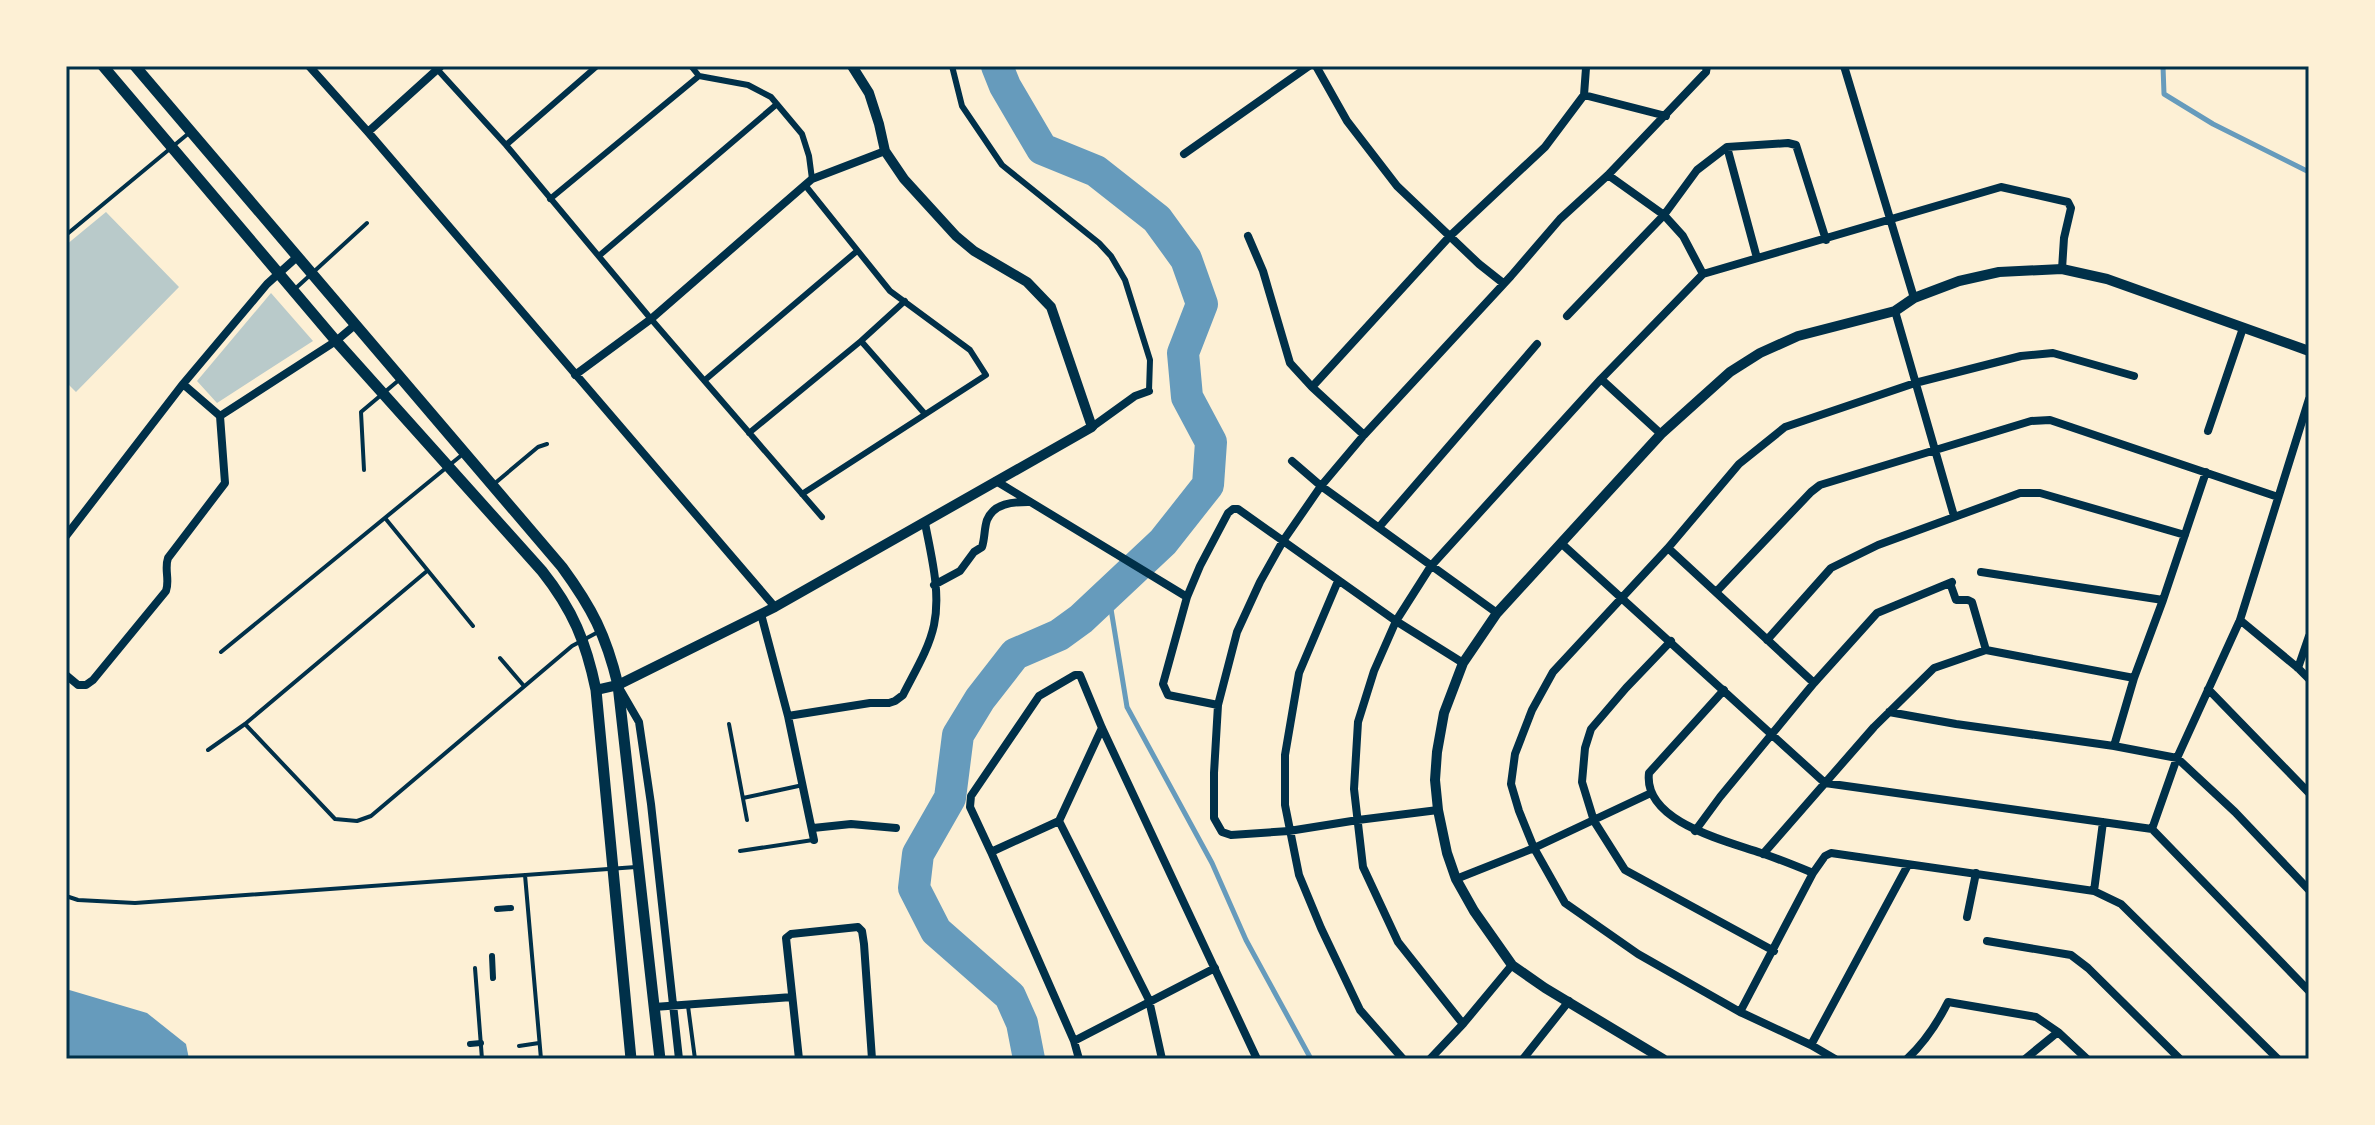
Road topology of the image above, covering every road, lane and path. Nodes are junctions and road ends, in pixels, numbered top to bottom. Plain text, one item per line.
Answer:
1 (103, 66) edge
2 (135, 66) edge
3 (309, 66) edge
4 (597, 66) edge
5 (691, 66) edge
6 (852, 66) edge
7 (952, 66) edge
8 (1309, 66) edge
9 (1316, 66) edge
10 (1707, 66) edge
11 (1844, 66) edge
12 (439, 68) edge
13 (1586, 68) edge
14 (699, 76) junction
15 (1584, 95) junction
16 (777, 104) junction
17 (1666, 116) junction
18 (191, 131) junction
19 (368, 132) junction
20 (506, 145) junction
21 (172, 147) junction
22 (1727, 147) junction
23 (885, 151) junction
24 (1184, 154) dead end
25 (1608, 175) junction
26 (808, 182) junction
27 (550, 199) junction
28 (1664, 215) junction
29 (1890, 219) junction
30 (367, 223) dead end
31 (66, 235) edge
32 (1248, 236) dead end
33 (1450, 236) junction
34 (1826, 240) junction
35 (857, 251) junction
36 (600, 255) junction
37 (297, 257) junction
38 (1757, 258) junction
39 (2062, 269) junction
40 (280, 272) junction
41 (311, 274) junction
42 (1703, 274) junction
43 (1503, 283) junction
44 (294, 289) junction
45 (1914, 298) junction
46 (905, 301) junction
47 (1895, 311) junction
48 (1567, 316) dead end
49 (651, 319) junction
50 (355, 325) junction
51 (2243, 328) junction
52 (336, 341) junction
53 (861, 341) junction
54 (1537, 344) dead end
55 (2309, 351) edge
56 (575, 375) junction
57 (2134, 376) dead end
58 (401, 378) junction
59 (1601, 379) junction
60 (705, 380) junction
61 (1915, 383) junction
62 (183, 384) junction
63 (1312, 387) junction
64 (1149, 391) joint
65 (383, 393) junction
66 (2309, 399) edge
67 (925, 414) junction
68 (220, 416) junction
69 (1092, 427) junction
70 (2208, 431) dead end
71 (749, 433) junction
72 (1661, 434) junction
73 (1364, 435) junction
74 (2296, 439) junction
75 (2309, 443) edge
76 (547, 444) dead end
77 (1934, 451) junction
78 (465, 453) junction
79 (1292, 461) dead end
80 (447, 467) junction
81 (364, 470) dead end
82 (2206, 472) junction
83 (996, 481) junction
84 (492, 486) junction
85 (1321, 486) junction
86 (802, 494) junction
87 (2278, 497) junction
88 (1028, 502) junction
89 (1954, 516) junction
90 (822, 517) dead end
91 (385, 518) junction
92 (925, 523) junction
93 (1380, 526) junction
94 (2185, 535) junction
95 (66, 536) edge
96 (1283, 541) junction
97 (1562, 544) junction
98 (1668, 548) junction
99 (1431, 566) junction
100 (427, 571) junction
101 (1981, 572) dead end
102 (1338, 581) junction
103 (934, 585) junction
104 (1716, 592) junction
105 (1187, 597) junction
106 (1622, 597) junction
107 (2163, 600) junction
108 (775, 607) junction
109 (1497, 613) junction
110 (761, 614) junction
111 (2240, 620) junction
112 (1396, 621) junction
113 (473, 626) dead end
114 (602, 630) junction
115 (2309, 636) edge
116 (584, 640) junction
117 (1767, 640) junction
118 (1671, 641) junction
119 (1986, 650) junction
120 (221, 652) dead end
121 (500, 658) dead end
122 (1463, 663) junction
123 (2298, 668) junction
124 (66, 675) edge
125 (2134, 678) junction
126 (2309, 679) edge
127 (1814, 683) junction
128 (618, 685) junction
129 (524, 686) junction
130 (2208, 689) junction
131 (596, 690) junction
132 (1724, 690) junction
133 (1218, 705) junction
134 (1889, 712) junction
135 (788, 716) junction
136 (245, 724) junction
137 (729, 724) dead end
138 (1102, 728) junction
139 (1772, 736) junction
140 (2114, 746) junction
141 (208, 750) dead end
142 (2177, 758) junction
143 (1825, 783) junction
144 (803, 785) junction
145 (1651, 793) junction
146 (2309, 793) edge
147 (743, 798) junction
148 (1438, 810) junction
149 (747, 820) dead end
150 (1358, 820) junction
151 (1059, 821) junction
152 (1594, 821) junction
153 (2103, 822) junction
154 (813, 828) junction
155 (896, 828) dead end
156 (2152, 829) junction
157 (1289, 831) junction
158 (1695, 831) junction
159 (814, 840) joint
160 (1534, 848) junction
161 (740, 851) dead end
162 (991, 852) junction
163 (1763, 854) junction
164 (1908, 865) junction
165 (639, 867) junction
166 (613, 869) junction
167 (1813, 873) junction
168 (1976, 873) junction
169 (525, 875) junction
170 (1456, 879) junction
171 (2309, 890) edge
172 (2094, 891) junction
173 (66, 896) edge
174 (511, 908) dead end
175 (497, 909) dead end
176 (1967, 917) dead end
177 (1987, 941) dead end
178 (1774, 951) junction
179 (492, 956) dead end
180 (1512, 965) junction
181 (475, 968) dead end
182 (1215, 968) junction
183 (493, 978) dead end
184 (2309, 991) edge
185 (792, 997) junction
186 (1149, 1000) junction
187 (1569, 1001) junction
188 (688, 1005) junction
189 (673, 1006) junction
190 (654, 1007) junction
191 (1740, 1012) junction
192 (1463, 1024) junction
193 (2058, 1032) junction
194 (1074, 1041) junction
195 (481, 1043) junction
196 (539, 1043) junction
197 (470, 1044) dead end
198 (1811, 1045) junction
199 (519, 1046) dead end
200 (482, 1059) edge
201 (541, 1059) edge
202 (631, 1059) edge
203 (660, 1059) edge
204 (679, 1059) edge
205 (695, 1059) edge
206 (799, 1059) edge
207 (872, 1059) edge
208 (1079, 1059) edge
209 (1162, 1059) edge
210 (1257, 1059) edge
211 (1403, 1059) edge
212 (1430, 1059) edge
213 (1523, 1059) edge
214 (1663, 1059) edge
215 (1835, 1059) edge
216 (1907, 1059) edge
217 (2025, 1059) edge
218 (2087, 1059) edge
219 (2180, 1059) edge
220 (2278, 1059) edge

1 - 21 main road
2 - 18 main road
3 - 19 street
4 - 20 street
5 - 14 street
6 - 23 street
7 - 64 street
8 - 24 street
9 - 33 street
10 - 17 street
11 - 29 street
12 - 19 street
12 - 20 street
13 - 15 street
14 - 16 street
14 - 27 street
15 - 17 street
15 - 33 street
16 - 26 street
16 - 36 street
17 - 25 street
18 - 21 lane
18 - 37 main road
19 - 56 street
20 - 27 street
21 - 31 lane
21 - 40 main road
22 - 28 street
22 - 34 street
22 - 38 street
23 - 26 street
23 - 69 street
25 - 28 street
25 - 43 street
26 - 35 street
26 - 49 street
27 - 36 street
28 - 42 street
28 - 48 street
29 - 34 street
29 - 39 street
29 - 45 street
30 - 41 lane
32 - 63 street
33 - 43 street
33 - 63 street
34 - 38 street
35 - 46 street
35 - 60 street
36 - 49 street
37 - 40 street
37 - 41 main road
38 - 42 street
39 - 45 street
39 - 51 street
40 - 44 main road
40 - 62 street
41 - 44 lane
41 - 50 main road
42 - 59 street
43 - 73 street
44 - 52 main road
45 - 47 street
46 - 53 street
46 - 67 street
47 - 61 street
47 - 72 street
49 - 56 street
49 - 60 street
50 - 52 street
50 - 58 main road
51 - 55 street
51 - 70 street
52 - 65 main road
52 - 68 street
53 - 67 street
53 - 71 street
54 - 93 street
56 - 108 street
57 - 61 street
58 - 65 lane
58 - 78 main road
59 - 72 street
59 - 99 street
60 - 71 street
61 - 77 street
61 - 98 street
62 - 68 street
62 - 95 street
63 - 73 street
64 - 69 street
65 - 80 main road
65 - 81 lane
66 - 74 street
67 - 86 street
68 - 124 street
69 - 83 street
71 - 86 street
72 - 97 street
73 - 85 street
74 - 75 street
74 - 87 street
76 - 84 lane
77 - 82 street
77 - 89 street
77 - 104 street
78 - 80 lane
78 - 84 main road
79 - 85 street
80 - 91 lane
80 - 116 main road
82 - 87 street
82 - 94 street
83 - 88 street
83 - 92 street
84 - 114 main road
85 - 93 street
85 - 96 street
86 - 90 street
87 - 111 street
88 - 103 street
88 - 105 street
89 - 94 street
89 - 117 street
91 - 100 lane
91 - 120 lane
92 - 103 street
92 - 108 street
93 - 99 street
94 - 107 street
96 - 102 street
96 - 105 street
96 - 133 street
97 - 106 street
97 - 109 street
98 - 104 street
98 - 106 street
99 - 109 street
99 - 112 street
100 - 113 lane
100 - 136 lane
101 - 107 street
102 - 112 street
102 - 157 street
103 - 135 street
104 - 117 street
105 - 133 street
106 - 118 street
106 - 160 street
107 - 125 street
108 - 110 street
109 - 122 street
110 - 128 street
110 - 135 street
111 - 123 street
111 - 130 street
112 - 122 street
112 - 150 street
114 - 116 lane
114 - 128 main road
115 - 123 street
116 - 129 lane
116 - 131 main road
117 - 127 street
118 - 132 street
118 - 152 street
119 - 125 street
119 - 127 street
119 - 134 street
121 - 129 lane
122 - 148 street
123 - 126 street
125 - 140 street
127 - 139 street
128 - 131 street
128 - 165 main road
128 - 189 street
129 - 136 lane
130 - 142 street
130 - 146 street
131 - 166 main road
132 - 139 street
132 - 145 street
133 - 157 street
134 - 140 street
134 - 143 street
135 - 144 street
136 - 141 lane
137 - 147 lane
138 - 151 street
138 - 162 street
138 - 182 street
139 - 143 street
139 - 158 street
140 - 142 street
142 - 156 street
142 - 171 street
143 - 153 street
143 - 163 street
144 - 147 lane
144 - 154 street
145 - 152 street
145 - 158 street
147 - 149 lane
148 - 150 street
148 - 170 street
150 - 157 street
150 - 192 street
151 - 162 street
151 - 186 street
152 - 160 street
152 - 178 street
153 - 156 street
153 - 172 street
154 - 155 street
154 - 159 street
156 - 184 street
157 - 211 street
158 - 163 street
159 - 161 lane
160 - 170 street
160 - 191 street
162 - 194 street
163 - 167 street
164 - 167 street
164 - 168 street
164 - 198 street
165 - 166 lane
165 - 190 main road
166 - 169 lane
166 - 202 main road
167 - 178 street
168 - 172 street
168 - 176 street
169 - 173 lane
169 - 196 lane
170 - 180 street
172 - 220 street
174 - 175 street
177 - 219 street
178 - 191 street
179 - 183 street
180 - 187 street
180 - 192 street
181 - 195 lane
182 - 186 street
182 - 210 street
185 - 188 street
185 - 206 street
185 - 207 street
186 - 194 street
186 - 209 street
187 - 213 street
187 - 214 street
188 - 189 street
188 - 205 lane
189 - 190 street
189 - 204 street
190 - 203 main road
191 - 198 street
192 - 212 street
193 - 216 street
193 - 217 street
193 - 218 street
194 - 208 street
195 - 197 street
195 - 200 lane
196 - 199 lane
196 - 201 lane
198 - 215 street

